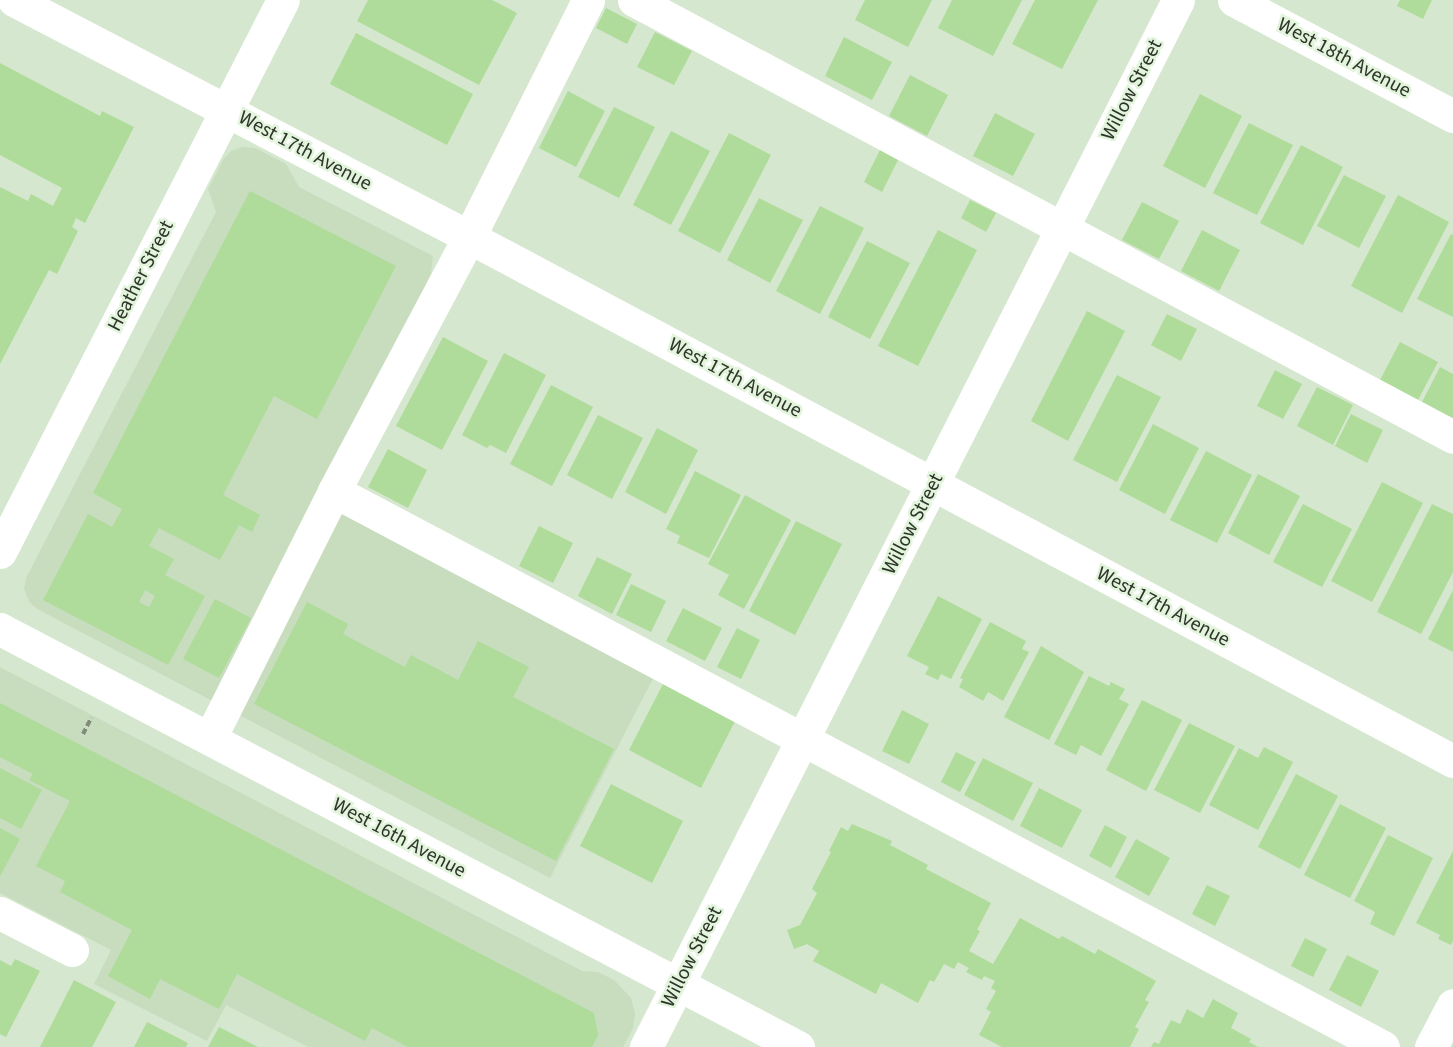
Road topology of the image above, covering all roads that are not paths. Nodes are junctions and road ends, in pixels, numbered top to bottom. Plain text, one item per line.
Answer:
1 (14, 0) edge
2 (283, 0) edge
3 (588, 0) edge
4 (634, 0) edge
5 (1179, 0) edge
6 (1234, 0) edge
7 (227, 110) junction
8 (1453, 116) edge
9 (1061, 228) junction
10 (469, 237) junction
11 (1453, 437) edge
12 (933, 484) junction
13 (334, 491) junction
14 (0, 552) edge
15 (0, 629) edge
16 (210, 738) junction
17 (803, 740) junction
18 (1453, 761) edge
19 (0, 913) edge
20 (72, 950) dead end
21 (678, 984) junction
22 (1453, 1005) edge
23 (646, 1047) edge
24 (798, 1047) edge
25 (1383, 1047) edge
26 (1431, 1047) edge

1 - 7 street, West 17th Avenue
2 - 7 street, Heather Street
3 - 10 street
4 - 9 street
5 - 9 street, Willow Street
6 - 8 street, West 18th Avenue
7 - 10 street, West 17th Avenue
7 - 14 street, Heather Street
9 - 11 street
9 - 12 street, Willow Street
10 - 12 street, West 17th Avenue
10 - 13 street
12 - 17 street, Willow Street
12 - 18 street, West 17th Avenue
13 - 16 street
13 - 17 street
15 - 16 street, West 16th Avenue
16 - 21 street, West 16th Avenue
17 - 21 street, Willow Street
17 - 25 street
19 - 20 street
21 - 23 street, Willow Street
21 - 24 street, West 16th Avenue
22 - 26 street

